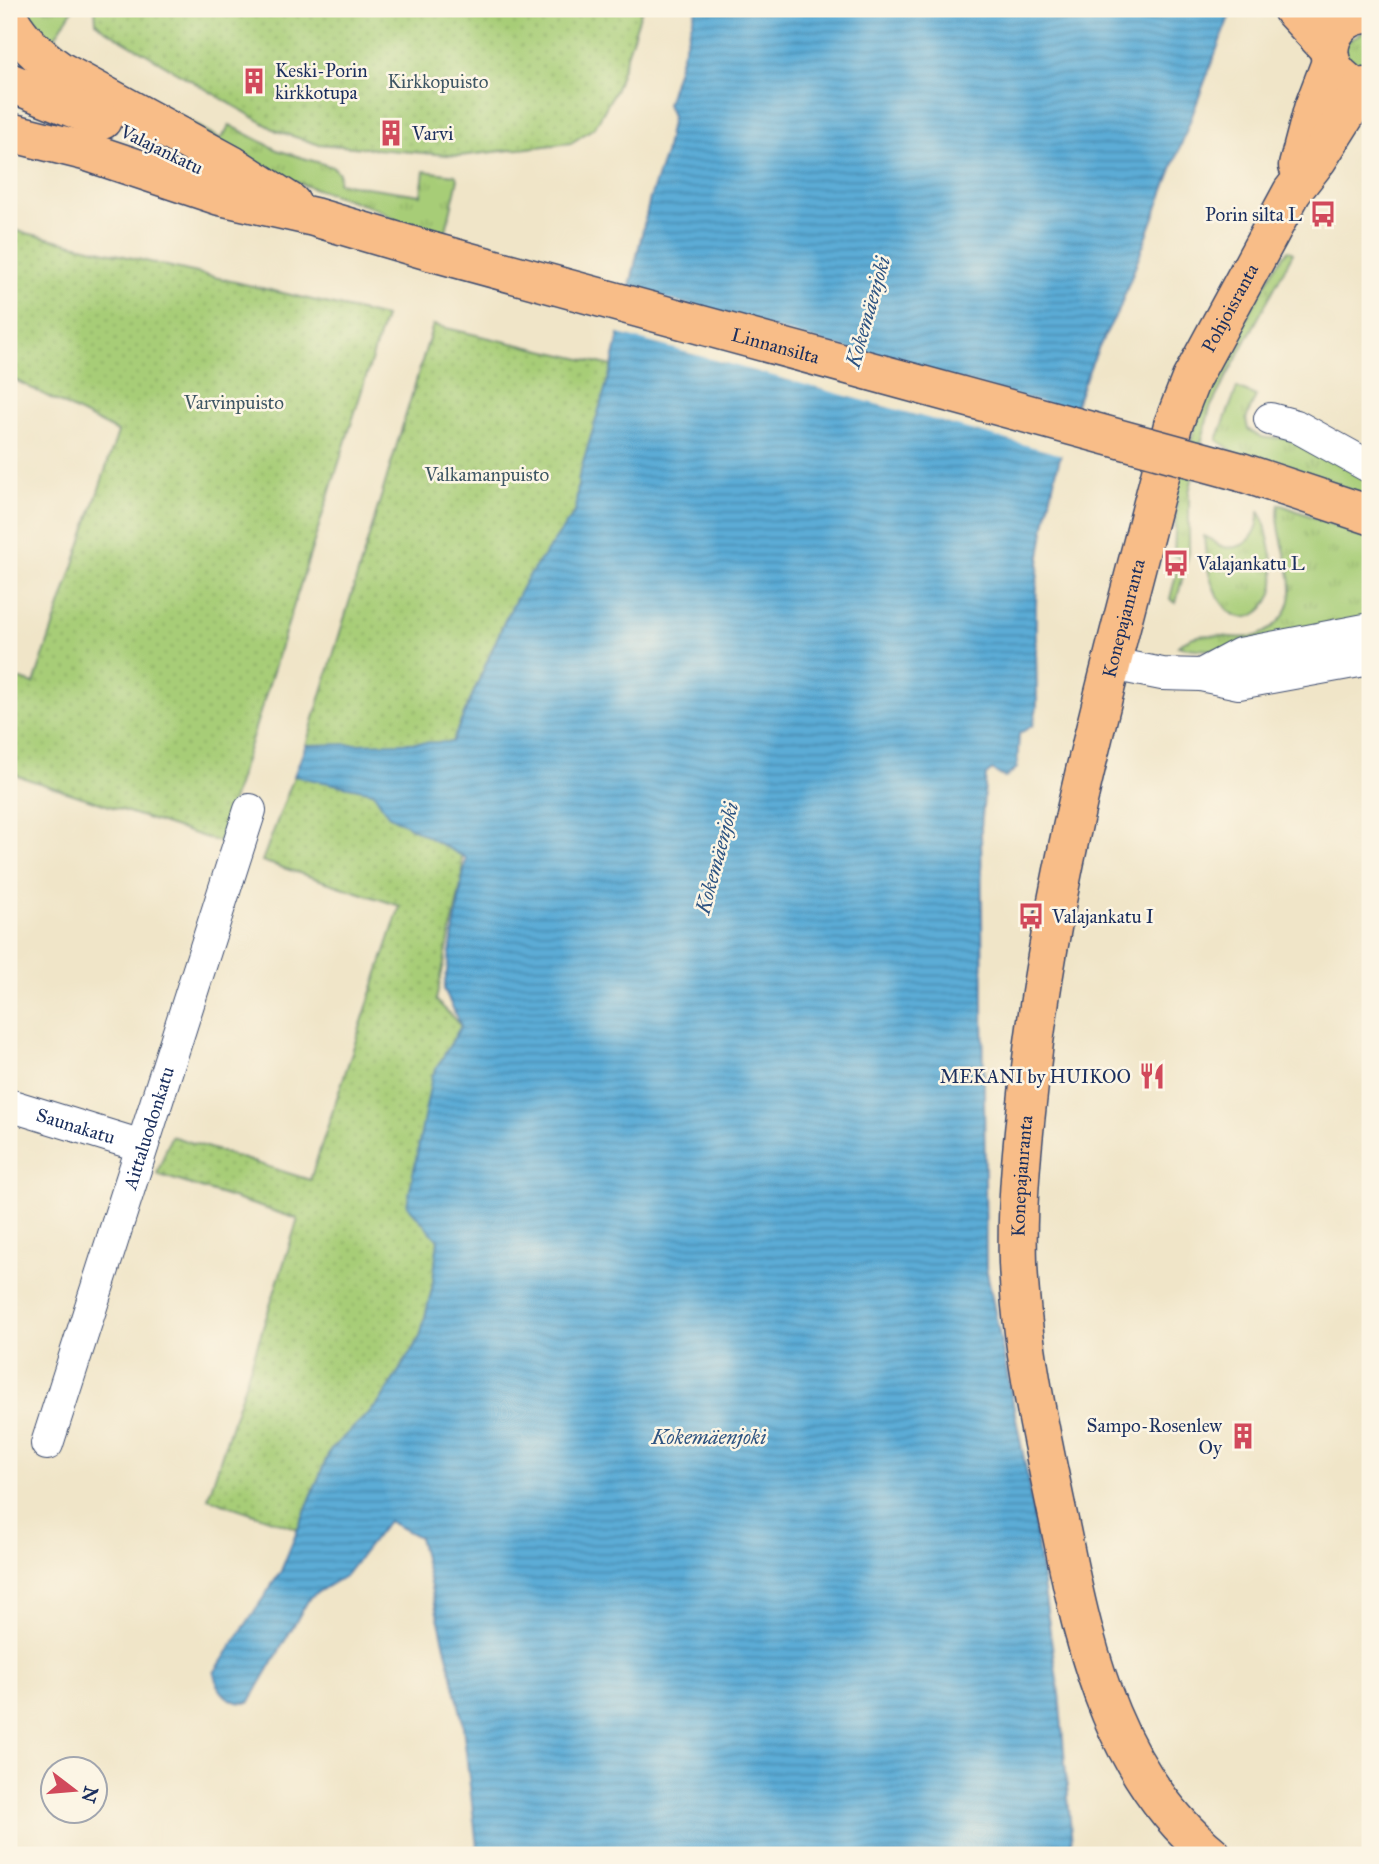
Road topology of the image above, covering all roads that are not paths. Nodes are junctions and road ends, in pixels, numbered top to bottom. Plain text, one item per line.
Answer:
1 (1292, 9) edge
2 (1362, 13) edge
3 (9, 18) edge
4 (1330, 56) junction
5 (9, 82) edge
6 (1367, 87) edge
7 (9, 132) edge
8 (1292, 192) junction
9 (314, 217) junction
10 (433, 252) joint
11 (1270, 419) dead end
12 (1173, 425) joint
13 (1370, 467) edge
14 (1248, 474) junction
15 (1370, 515) edge
16 (1370, 534) edge
17 (1370, 629) edge
18 (1370, 659) edge
19 (1112, 664) junction
20 (1201, 675) junction
21 (250, 810) dead end
22 (9, 1105) edge
23 (142, 1146) junction
24 (47, 1444) dead end
25 (1212, 1855) edge

1 - 4 main road
2 - 4 main road
3 - 9 main road
4 - 6 main road
4 - 8 main road
5 - 9 main road, Valajankatu
6 - 8 main road
7 - 9 main road, Valajankatu
8 - 12 main road, Pohjoisranta
9 - 10 main road, Valajankatu
10 - 14 main road, Linnansilta, bridge
11 - 13 street
12 - 19 main road, Konepajanranta
14 - 15 main road
14 - 16 street
17 - 20 street
18 - 20 street
19 - 20 street
19 - 25 main road, Konepajanranta
21 - 23 street, Aittaluodonkatu
22 - 23 street, Saunakatu
23 - 24 street, Aittaluodonkatu

